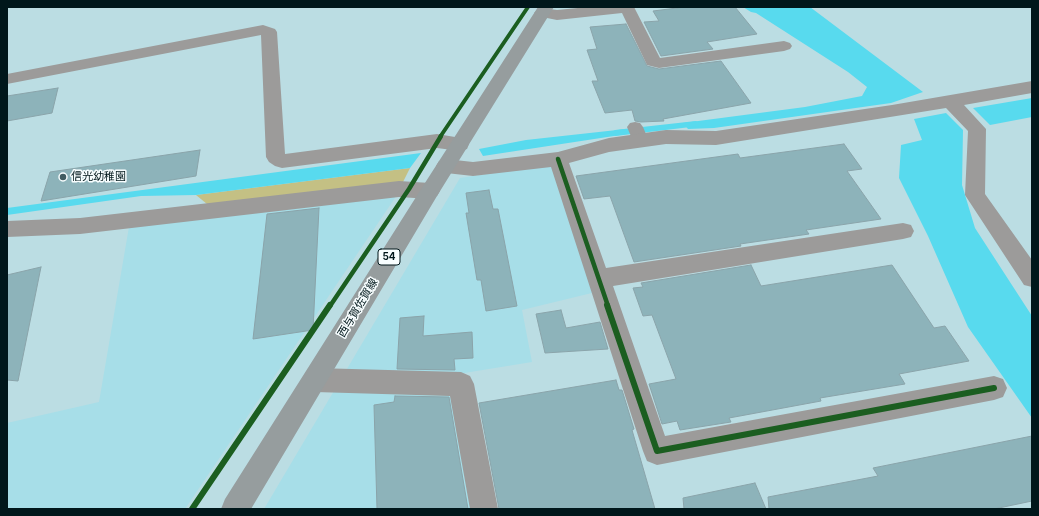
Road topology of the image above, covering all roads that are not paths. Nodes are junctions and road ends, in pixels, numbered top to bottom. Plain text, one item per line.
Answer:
1 (544, 10) edge
2 (784, 46) dead end
3 (7, 78) edge
4 (1032, 87) edge
5 (950, 101) junction
6 (460, 144) junction
7 (558, 159) junction
8 (446, 166) junction
9 (430, 191) junction
10 (7, 229) edge
11 (903, 231) dead end
12 (1032, 278) edge
13 (599, 279) junction
14 (314, 380) junction
15 (994, 388) dead end
16 (235, 509) edge
17 (484, 509) edge

1 - 2 street
1 - 6 main road, 西与賀佐賀線 / 54
3 - 6 street
4 - 5 street
5 - 7 street
5 - 12 street
6 - 8 main road, 西与賀佐賀線 / 54
7 - 8 street
7 - 13 street
8 - 9 main road, 西与賀佐賀線 / 54
9 - 10 street
9 - 14 main road, 西与賀佐賀線 / 54
11 - 13 street
13 - 15 street
14 - 16 main road, 西与賀佐賀線 / 54
14 - 17 street

